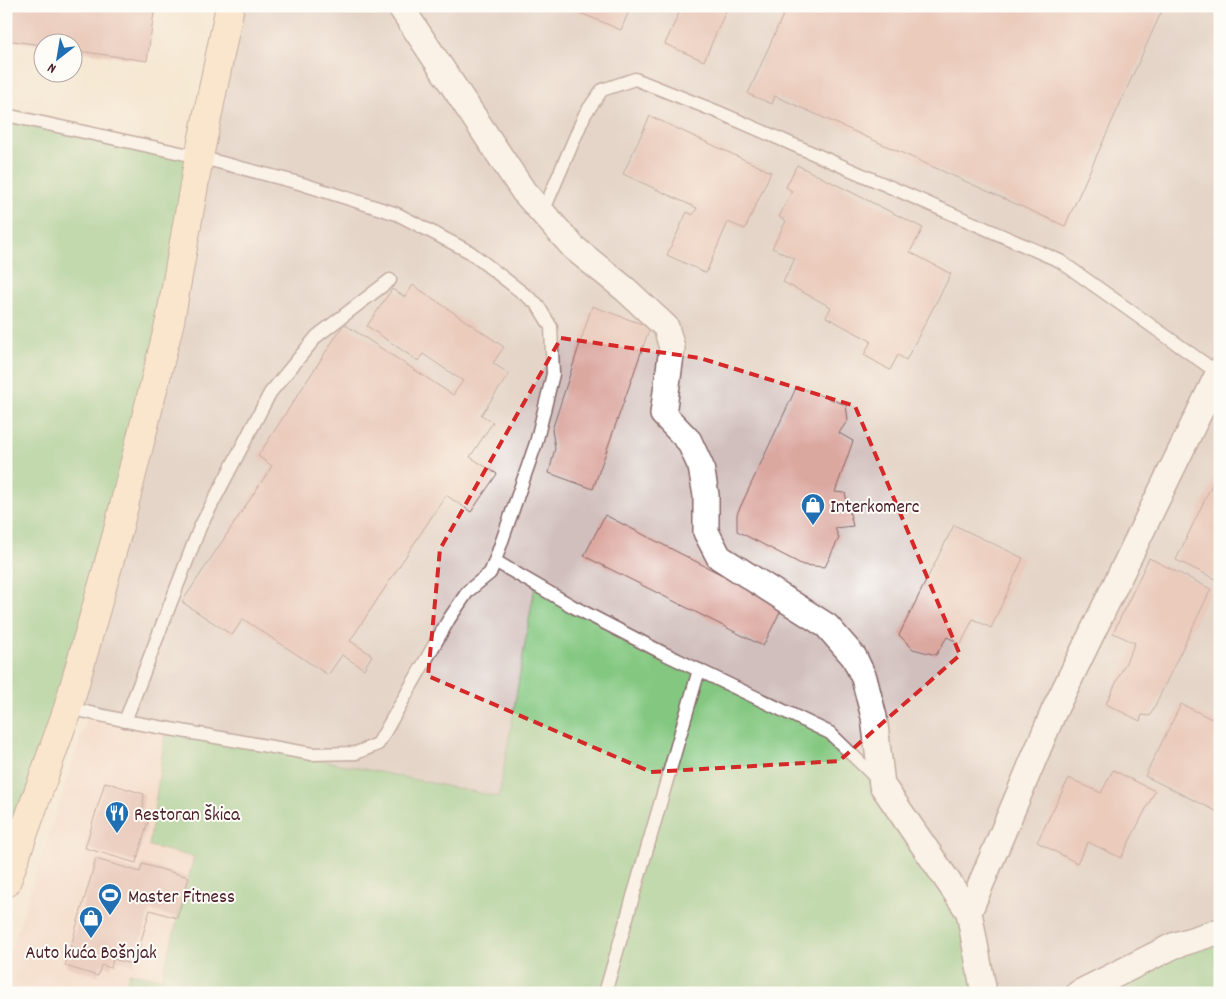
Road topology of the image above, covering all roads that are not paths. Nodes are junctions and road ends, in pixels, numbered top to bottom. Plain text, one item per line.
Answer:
1 (230, 6) edge
2 (400, 6) edge
3 (6, 114) edge
4 (200, 157) junction
5 (542, 212) junction
6 (390, 280) dead end
7 (1219, 371) edge
8 (495, 561) junction
9 (699, 670) junction
10 (68, 708) junction
11 (125, 721) junction
12 (882, 785) junction
13 (6, 883) edge
14 (968, 912) junction
15 (1220, 931) edge
16 (605, 993) edge
17 (984, 993) edge
18 (1079, 993) edge

1 - 4 main road
2 - 5 street
3 - 4 lane
4 - 8 lane
4 - 10 main road
5 - 7 lane
5 - 12 street
6 - 11 lane
7 - 14 street
8 - 9 lane
8 - 11 lane
9 - 12 lane
9 - 16 lane
10 - 11 lane
10 - 13 main road
12 - 14 street
14 - 17 street
15 - 18 street

